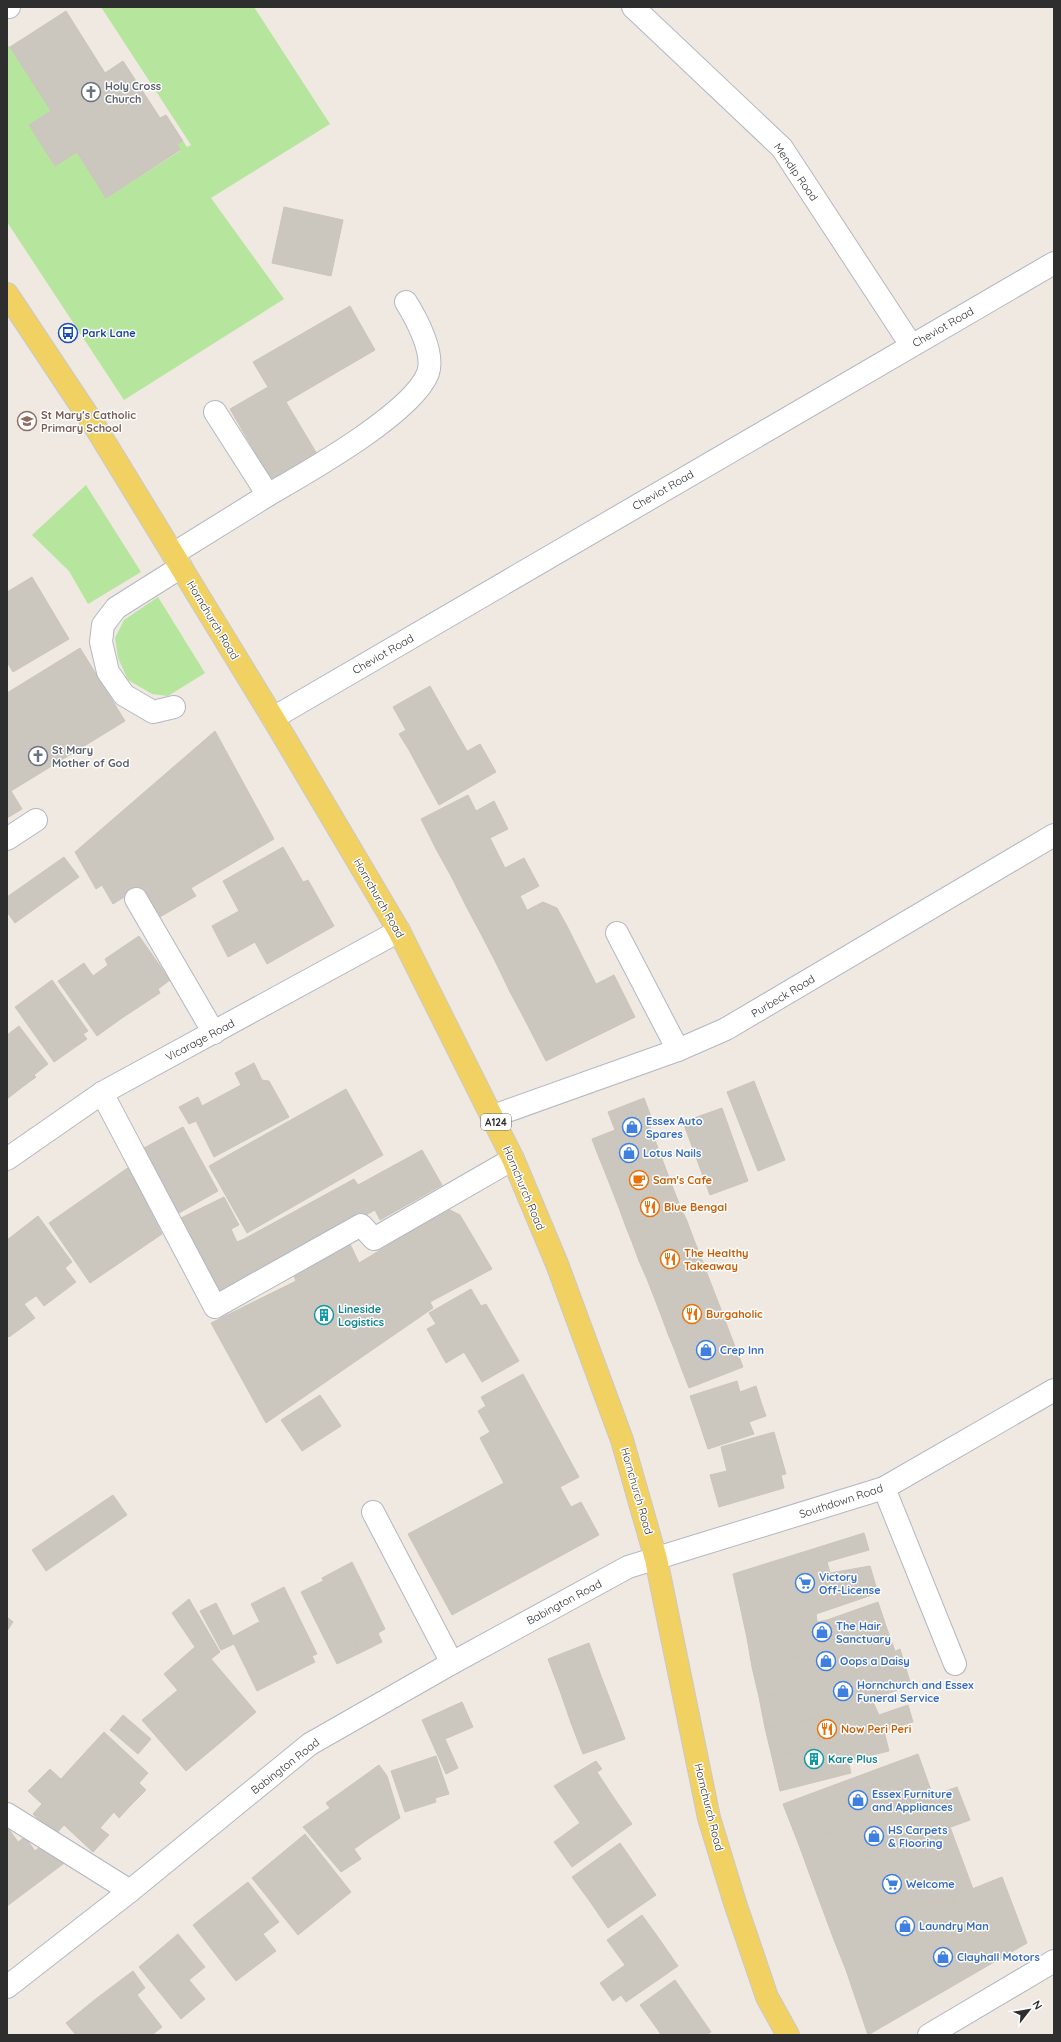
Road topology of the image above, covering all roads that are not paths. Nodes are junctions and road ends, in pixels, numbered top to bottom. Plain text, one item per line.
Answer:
1 (633, 7) edge
2 (1054, 263) edge
3 (7, 294) edge
4 (406, 302) dead end
5 (911, 345) junction
6 (215, 412) dead end
7 (268, 495) junction
8 (177, 561) junction
9 (174, 707) dead end
10 (273, 718) junction
11 (36, 820) dead end
12 (1054, 835) edge
13 (7, 839) edge
14 (136, 899) dead end
15 (399, 931) junction
16 (617, 933) dead end
17 (214, 1033) junction
18 (678, 1050) junction
19 (102, 1093) junction
20 (493, 1116) junction
21 (7, 1159) edge
22 (513, 1159) junction
23 (1054, 1390) edge
24 (884, 1488) junction
25 (373, 1512) dead end
26 (656, 1559) junction
27 (452, 1664) junction
28 (955, 1664) dead end
29 (7, 1814) edge
30 (130, 1891) junction
31 (1054, 1962) edge
32 (7, 1987) edge
33 (788, 2035) edge
34 (929, 2035) edge

1 - 5 street, Mendip Road
2 - 5 street, Cheviot Road
3 - 8 main road, Hornchurch Road / A124
4 - 7 street
5 - 10 street, Cheviot Road
6 - 7 street
7 - 8 street
8 - 9 street
8 - 10 main road, Hornchurch Road / A124
10 - 15 main road, Hornchurch Road / A124
11 - 13 street
12 - 18 street, Purbeck Road
14 - 17 street
15 - 17 street, Vicarage Road
15 - 20 main road, Hornchurch Road / A124
16 - 18 street
17 - 19 street, Vicarage Road
18 - 20 street, Purbeck Road
19 - 21 street, Vicarage Road
19 - 22 street
20 - 22 main road, Hornchurch Road / A124
22 - 26 main road, Hornchurch Road / A124
23 - 24 street, Southdown Road
24 - 26 street, Southdown Road
24 - 28 street
25 - 27 street
26 - 27 street, Babington Road
26 - 33 main road, Hornchurch Road / A124
27 - 30 street, Babington Road
29 - 30 street
30 - 32 street, Babington Road
31 - 34 street

